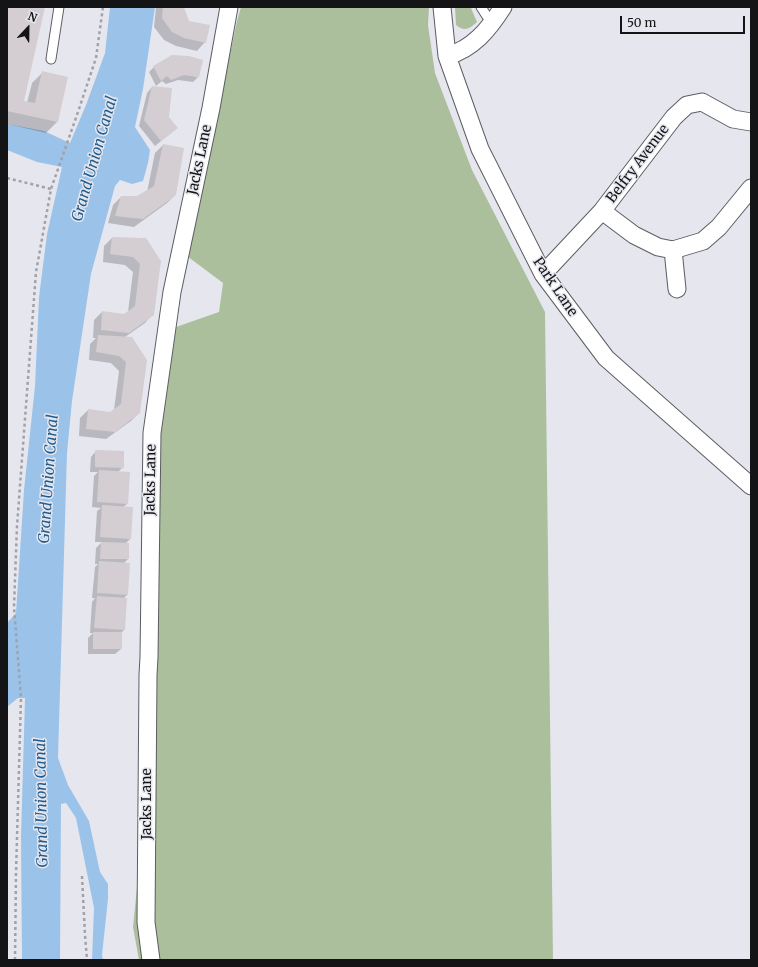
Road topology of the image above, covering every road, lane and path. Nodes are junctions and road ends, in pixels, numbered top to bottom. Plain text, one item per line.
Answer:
1 (59, 7) edge
2 (103, 7) edge
3 (229, 7) edge
4 (442, 7) edge
5 (481, 7) edge
6 (503, 7) edge
7 (492, 24) junction
8 (447, 56) junction
9 (51, 59) dead end
10 (751, 122) edge
11 (7, 178) edge
12 (751, 188) edge
13 (50, 189) junction
14 (602, 211) junction
15 (673, 250) junction
16 (543, 274) junction
17 (677, 289) dead end
18 (751, 486) edge
19 (82, 876) dead end
20 (15, 960) edge
21 (87, 960) edge
22 (151, 960) edge

1 - 9 lane
2 - 13 path
3 - 22 street, Jacks Lane
4 - 8 street, Park Lane
5 - 7 lane
6 - 7 street
7 - 8 street
8 - 16 street, Park Lane
10 - 14 street, Belfry Avenue
11 - 13 path
12 - 15 street
13 - 20 path
14 - 15 street
14 - 16 street, Belfry Avenue
15 - 17 street
16 - 18 street, Park Lane
19 - 21 path

